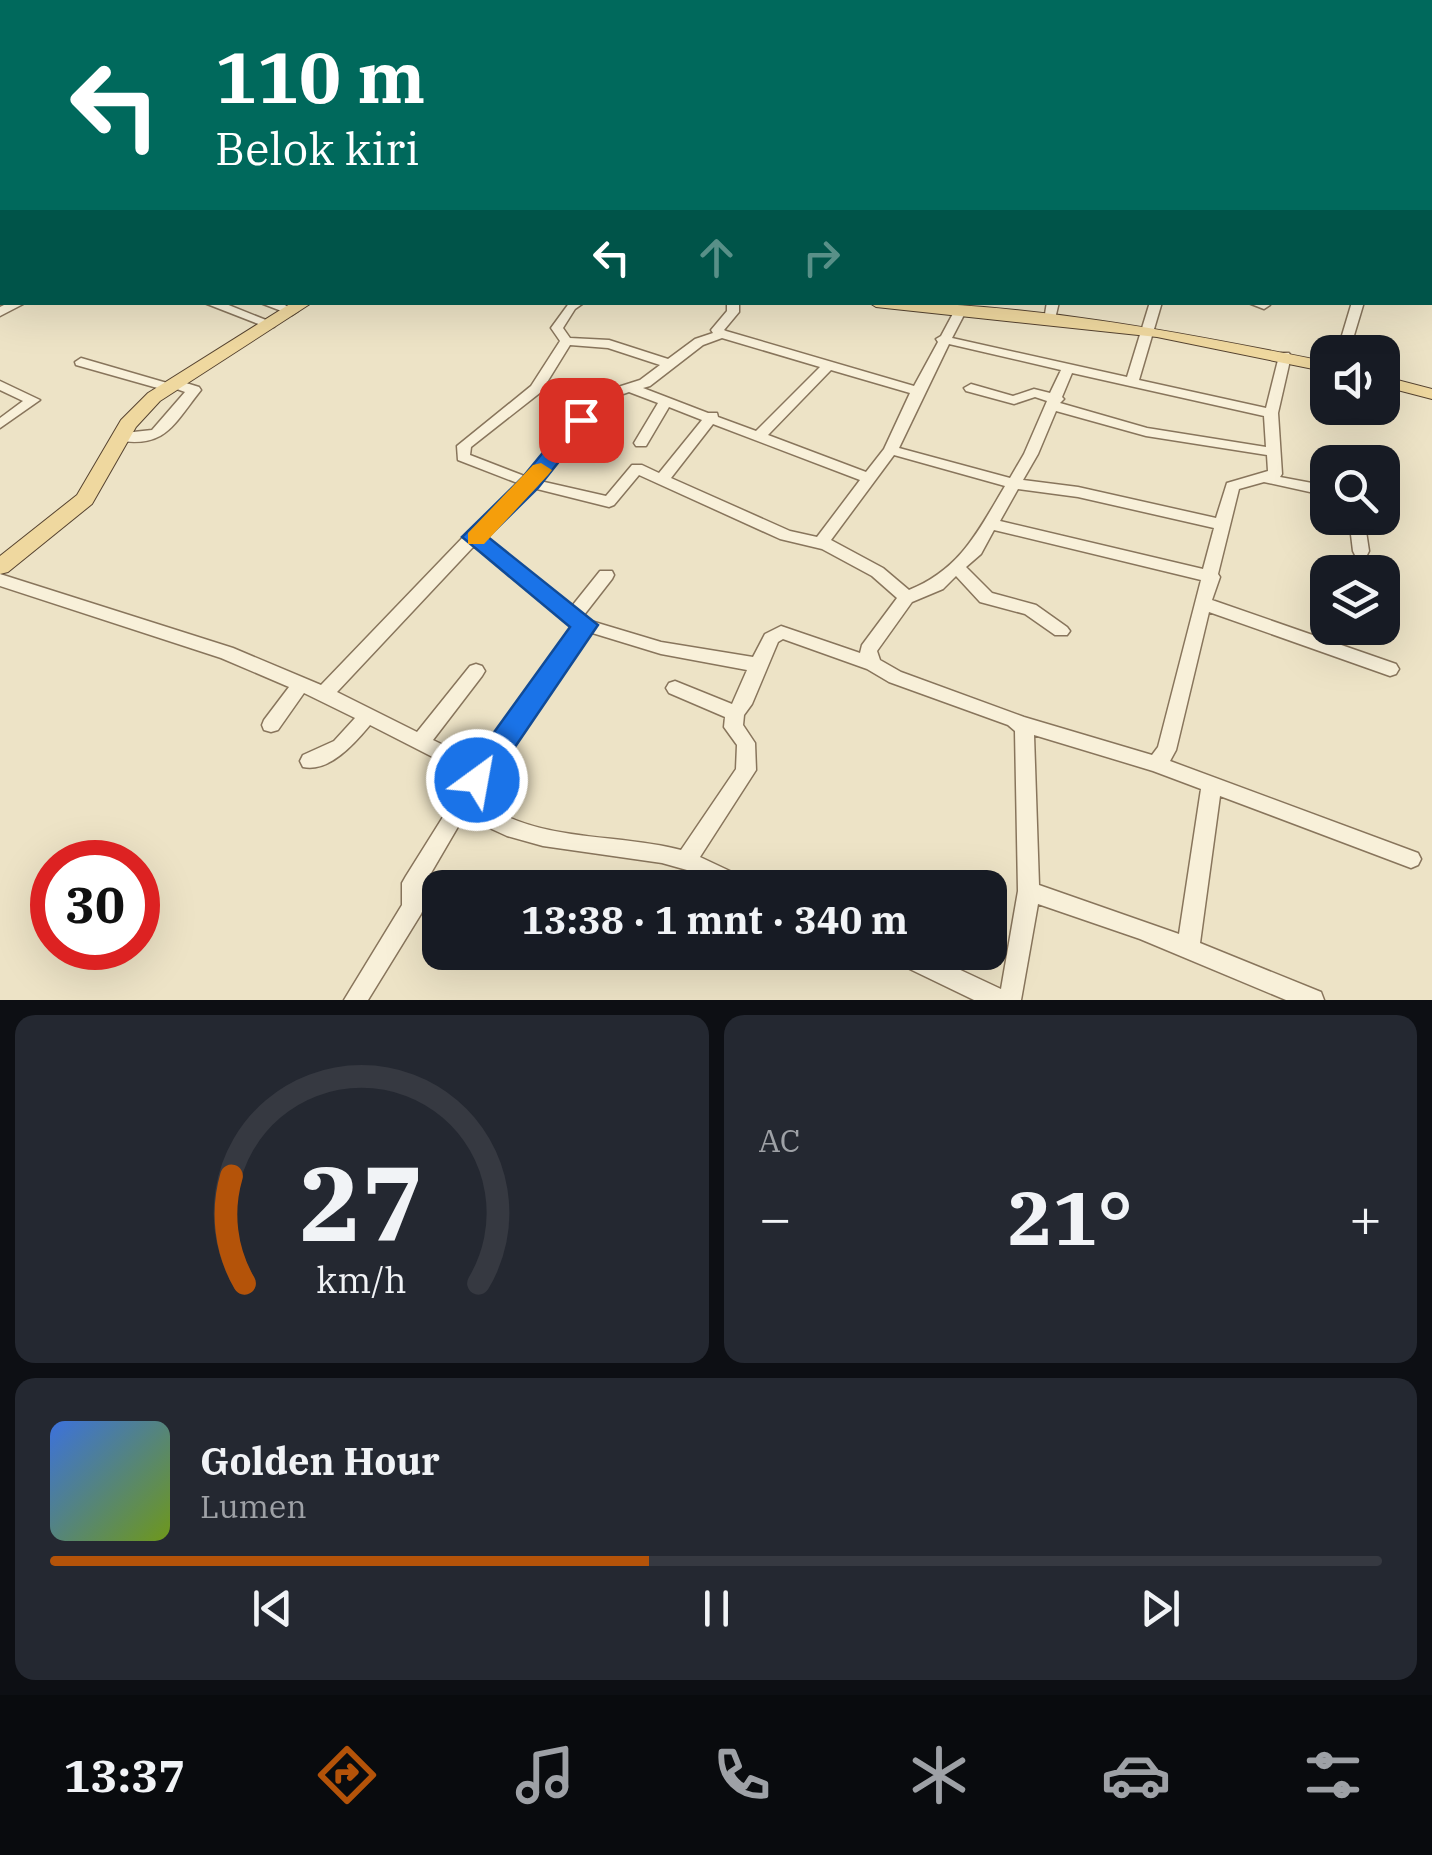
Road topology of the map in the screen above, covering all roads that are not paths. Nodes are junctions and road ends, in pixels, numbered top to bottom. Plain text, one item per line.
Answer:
1 (216, 305) edge
2 (574, 305) edge
3 (735, 305) edge
4 (917, 305) edge
5 (1155, 305) edge
6 (1357, 305) edge
7 (298, 307) edge
8 (971, 309) edge
9 (1052, 311) edge
10 (270, 324) junction
11 (1150, 331) junction
12 (722, 334) junction
13 (1347, 335) edge
14 (942, 339) junction
15 (566, 341) junction
16 (1286, 356) junction
17 (82, 362) dead end
18 (1310, 362) edge
19 (670, 364) junction
20 (829, 365) junction
21 (1068, 368) junction
22 (1132, 382) junction
23 (0, 385) edge
24 (179, 386) junction
25 (1400, 386) edge
26 (971, 388) dead end
27 (633, 389) junction
28 (918, 391) junction
29 (1432, 394) edge
30 (666, 401) junction
31 (1056, 402) junction
32 (1271, 413) junction
33 (712, 416) junction
34 (0, 424) edge
35 (761, 434) junction
36 (128, 437) junction
37 (641, 443) dead end
38 (891, 450) junction
39 (1272, 452) junction
40 (870, 479) junction
41 (1269, 479) junction
42 (662, 480) junction
43 (530, 483) junction
44 (1012, 483) junction
45 (1310, 487) edge
46 (991, 524) junction
47 (1220, 524) junction
48 (1358, 535) edge
49 (474, 537) junction
50 (824, 544) junction
51 (1360, 551) dead end
52 (0, 568) edge
53 (959, 569) junction
54 (606, 575) dead end
55 (1212, 577) junction
56 (0, 580) edge
57 (906, 598) junction
58 (1204, 604) junction
59 (579, 621) junction
60 (1061, 631) dead end
61 (873, 664) junction
62 (758, 665) junction
63 (1390, 669) dead end
64 (476, 671) dead end
65 (302, 684) junction
66 (675, 688) dead end
67 (324, 694) junction
68 (734, 713) junction
69 (367, 716) junction
70 (1022, 724) junction
71 (271, 725) dead end
72 (419, 743) junction
73 (310, 761) dead end
74 (1156, 764) junction
75 (473, 783) junction
76 (1212, 784) junction
77 (1411, 859) dead end
78 (686, 860) junction
79 (707, 870) edge
80 (1029, 891) junction
81 (1188, 949) junction
82 (935, 970) edge
83 (1264, 990) edge
84 (355, 1000) edge
85 (999, 1000) edge
86 (1010, 1000) edge
87 (1313, 1000) edge

1 - 10 street
2 - 15 street
3 - 12 street
4 - 8 main road
5 - 11 street
6 - 13 street
7 - 10 main road
8 - 9 main road
8 - 14 street
9 - 11 main road
10 - 24 main road
11 - 16 main road
11 - 22 street
12 - 19 street
12 - 20 street
14 - 21 street
14 - 28 street
15 - 19 street
15 - 43 street
16 - 18 main road
16 - 32 street
17 - 24 street
19 - 27 street
20 - 28 street
20 - 35 street
21 - 22 street
21 - 31 street
22 - 32 street
23 - 34 street
24 - 36 main road
24 - 36 street
25 - 29 main road
26 - 31 street
27 - 30 street
27 - 43 street
28 - 38 street
30 - 33 street
30 - 37 street
31 - 39 street
31 - 44 street
32 - 39 street
33 - 35 street
33 - 42 street
35 - 40 street
36 - 52 main road
38 - 40 street
38 - 44 street
39 - 41 street
40 - 50 street
41 - 45 street
41 - 47 street
42 - 43 street
42 - 50 street
43 - 49 street
44 - 46 street
44 - 47 street
46 - 53 street
46 - 55 street
47 - 55 street
48 - 51 street
49 - 59 street
49 - 67 street
50 - 57 street
53 - 57 street
53 - 60 street
54 - 59 street
55 - 58 street
56 - 65 street
57 - 61 street
58 - 63 street
58 - 74 street
59 - 62 street
59 - 75 street
61 - 62 street
61 - 70 street
62 - 68 street
64 - 72 street
65 - 67 street
65 - 71 street
66 - 68 street
67 - 69 street
68 - 78 street
69 - 72 street
69 - 73 street
70 - 74 street
70 - 80 street
72 - 75 street
74 - 76 street
75 - 78 street
75 - 84 street
76 - 77 street
76 - 81 street
78 - 79 street
80 - 81 street
80 - 86 street
81 - 83 street
82 - 85 street
83 - 87 street

